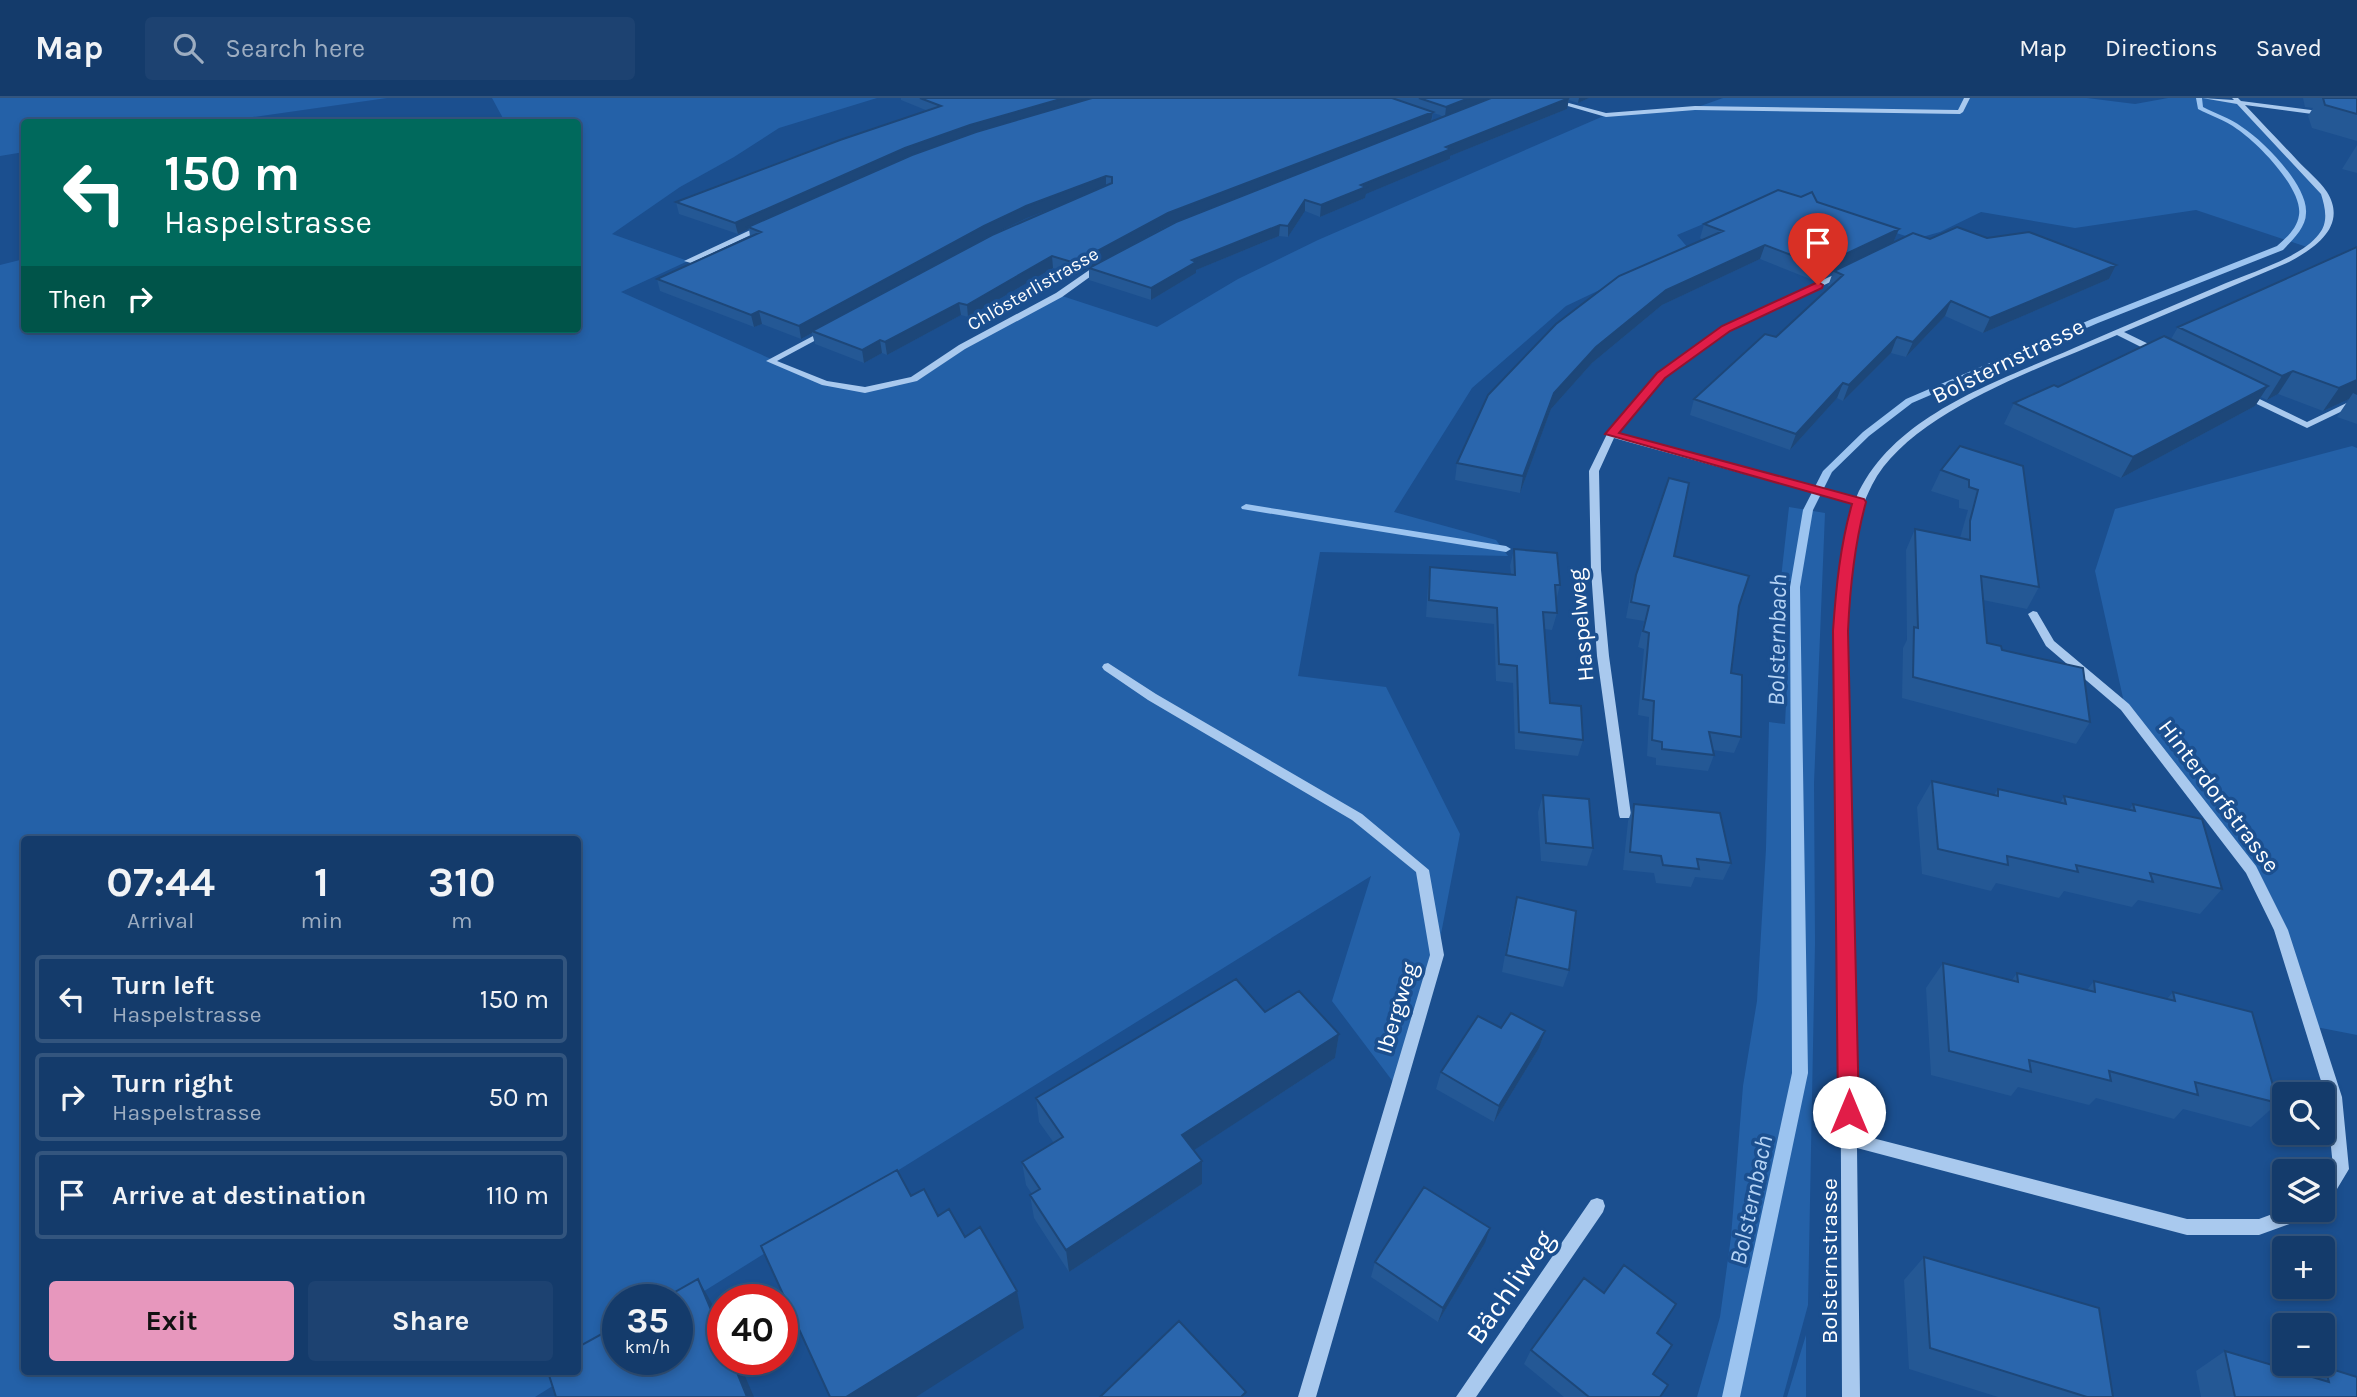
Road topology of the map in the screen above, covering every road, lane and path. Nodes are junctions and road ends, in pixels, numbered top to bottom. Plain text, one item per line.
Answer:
1 (1543, 98) edge
2 (1968, 98) edge
3 (2207, 98) edge
4 (2238, 101) edge
5 (2357, 118) edge
6 (771, 224) edge
7 (1114, 259) edge
8 (688, 261) dead end
9 (1859, 266) edge
10 (831, 328) edge
11 (2117, 332) junction
12 (2165, 356) edge
13 (2236, 390) edge
14 (2357, 401) edge
15 (1611, 434) junction
16 (1859, 502) junction
17 (2033, 614) dead end
18 (1108, 667) dead end
19 (1625, 815) dead end
20 (1849, 1139) junction
21 (2335, 1178) edge
22 (1597, 1206) dead end
23 (2273, 1222) edge
24 (1307, 1397) edge
25 (1465, 1397) edge
26 (1851, 1397) edge

1 - 2 street
3 - 4 street
4 - 5 street
4 - 11 street, Bolsternstrasse
6 - 8 street
7 - 10 street, Chlösterlistrasse
9 - 15 street, Haspelweg
11 - 12 street
11 - 16 street, Bolsternstrasse
13 - 14 street
15 - 16 street
15 - 19 street, Haspelweg
16 - 20 street, Bolsternstrasse
17 - 21 street, Hinterdorfstrasse
18 - 24 street, Ibergweg
20 - 23 street
20 - 26 street, Bolsternstrasse
22 - 25 street, Bächliweg

